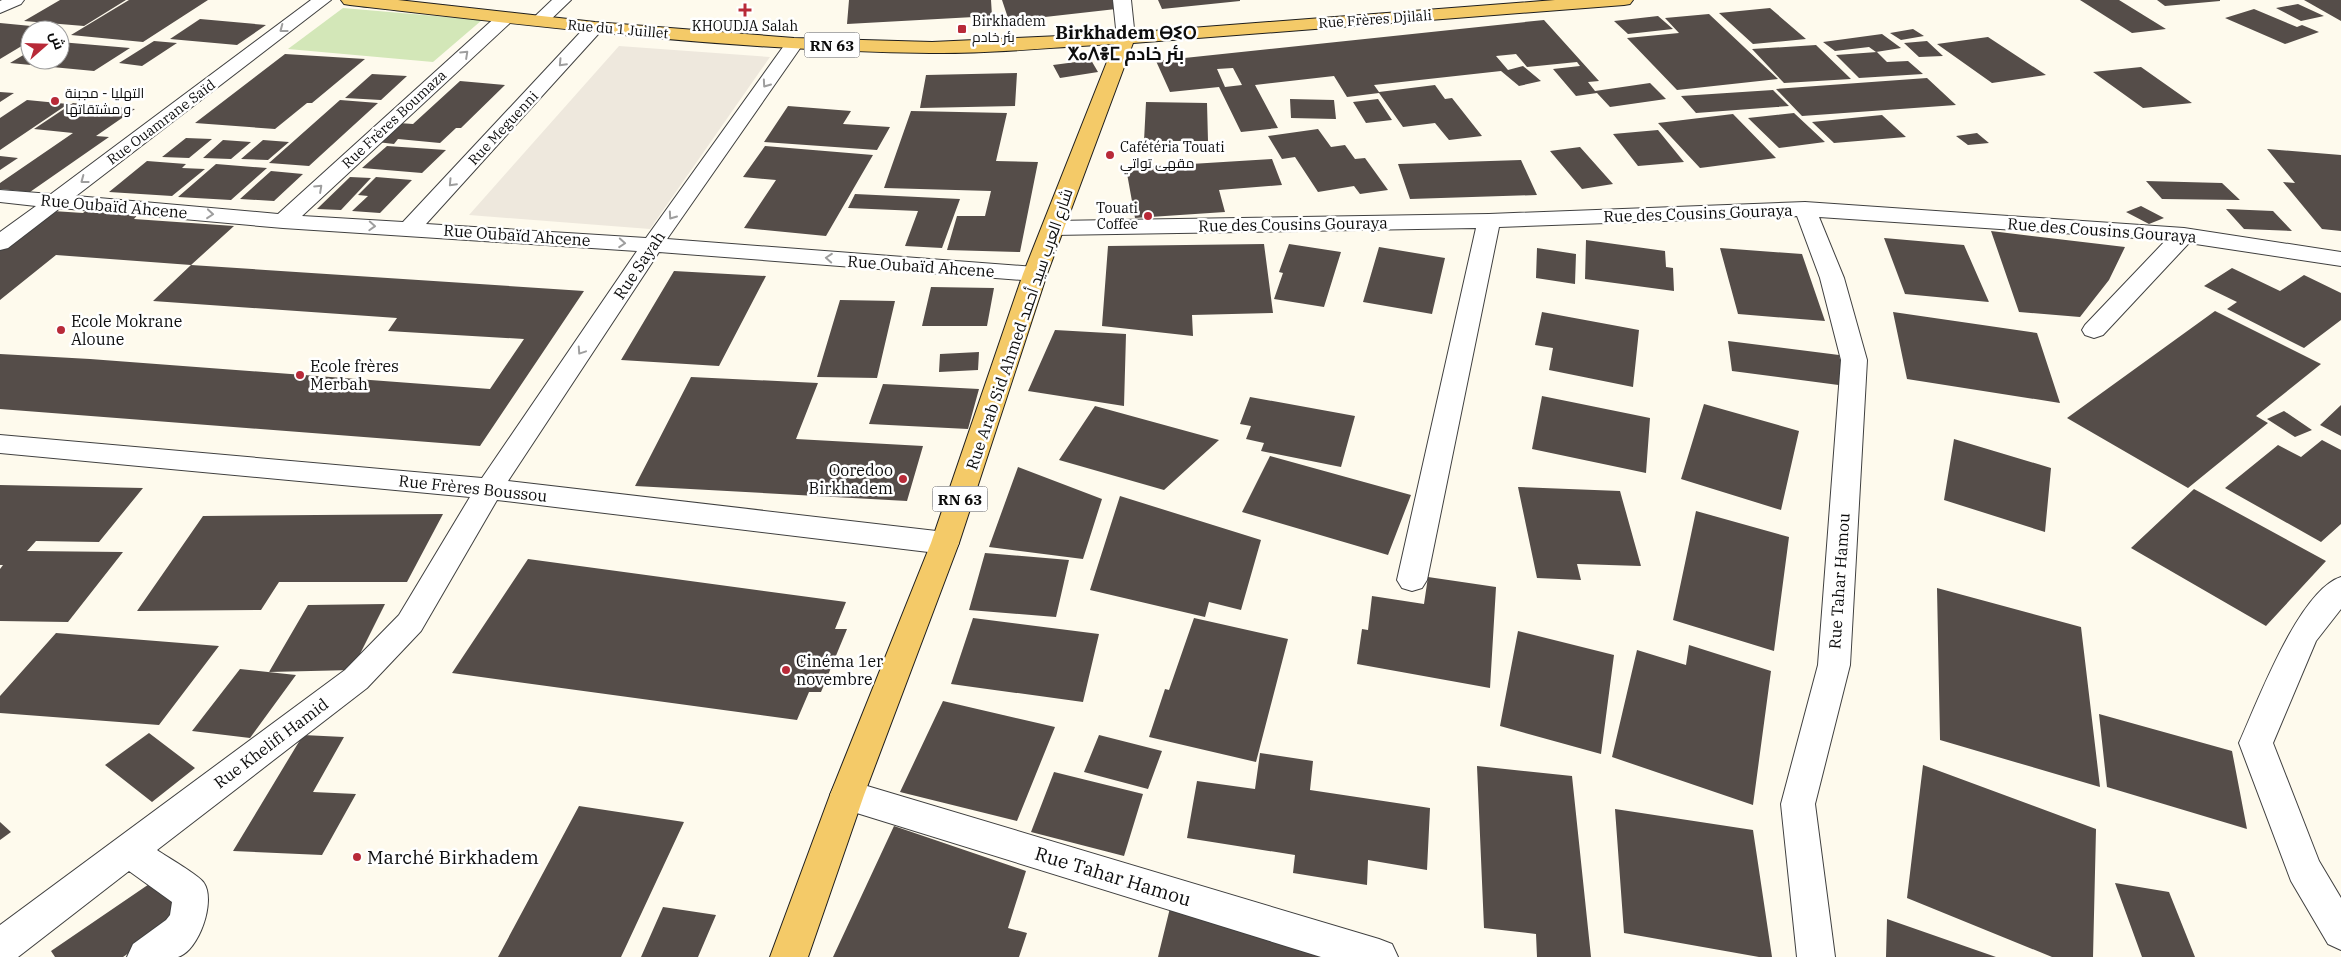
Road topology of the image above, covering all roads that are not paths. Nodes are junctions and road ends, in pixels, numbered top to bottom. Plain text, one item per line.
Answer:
1 (15, 0) edge
2 (322, 0) edge
3 (350, 0) edge
4 (562, 0) edge
5 (1122, 0) edge
6 (1624, 0) edge
7 (0, 8) edge
8 (505, 18) junction
9 (539, 21) junction
10 (595, 28) junction
11 (1126, 38) junction
12 (794, 44) junction
13 (0, 196) edge
14 (57, 200) junction
15 (1805, 209) junction
16 (283, 221) junction
17 (1489, 221) junction
18 (410, 228) junction
19 (1053, 228) junction
20 (2184, 235) junction
21 (0, 243) edge
22 (652, 245) junction
23 (2341, 259) edge
24 (1035, 274) junction
25 (2094, 330) dead end
26 (0, 444) edge
27 (489, 489) junction
28 (945, 543) junction
29 (1412, 580) dead end
30 (2341, 588) edge
31 (847, 795) junction
32 (128, 850) junction
33 (2341, 932) edge
34 (0, 948) edge
35 (146, 957) edge
36 (789, 957) edge
37 (1379, 957) edge
38 (1816, 957) edge

1 - 7 street
2 -> 14 street, Rue Ouamrane Saïd
3 - 8 main road, Rue du 1 Juillet / RN 63
4 - 9 street
5 - 11 street
6 - 11 main road, Rue Frères Djilali
8 - 9 main road, Rue du 1 Juillet / RN 63
16 -> 8 street, Rue Frères Boumaza
9 - 10 main road, Rue du 1 Juillet / RN 63
10 - 12 main road, Rue du 1 Juillet / RN 63
10 -> 18 street, Rue Meguenni
11 - 12 main road, Rue du 1 Juillet / RN 63
11 - 19 main road, Rue Arab Sid Ahmed شارع العرب سيد أحمد / RN 63
12 -> 22 street, Rue Sayah
13 - 14 street, Rue Oubaïd Ahcene
14 -> 16 street, Rue Oubaïd Ahcene
14 - 21 street, Rue Ouamrane Saïd
15 - 17 street, Rue des Cousins Gouraya
15 - 20 street, Rue des Cousins Gouraya
15 - 38 street, Rue Tahar Hamou
16 -> 18 street, Rue Oubaïd Ahcene
17 - 19 street, Rue des Cousins Gouraya
17 - 29 street
18 -> 22 street, Rue Oubaïd Ahcene
19 - 24 main road, Rue Arab Sid Ahmed شارع العرب سيد أحمد / RN 63
20 - 23 street, Rue des Cousins Gouraya
20 - 25 street
24 -> 22 street, Rue Oubaïd Ahcene
22 -> 27 street, Rue Sayah
24 - 28 main road, Rue Arab Sid Ahmed شارع العرب سيد أحمد / RN 63
26 - 27 street, Rue Frères Boussou
27 - 28 street, Rue Frères Boussou
27 - 32 street, Rue Khelifi Hamid
28 - 31 main road, Rue Arab Sid Ahmed شارع العرب سيد أحمد / RN 63
30 - 33 street
31 - 36 main road, Rue Arab Sid Ahmed شارع العرب سيد أحمد / RN 63
31 - 37 street, Rue Tahar Hamou
32 - 34 street, Rue Khelifi Hamid
32 - 35 street

